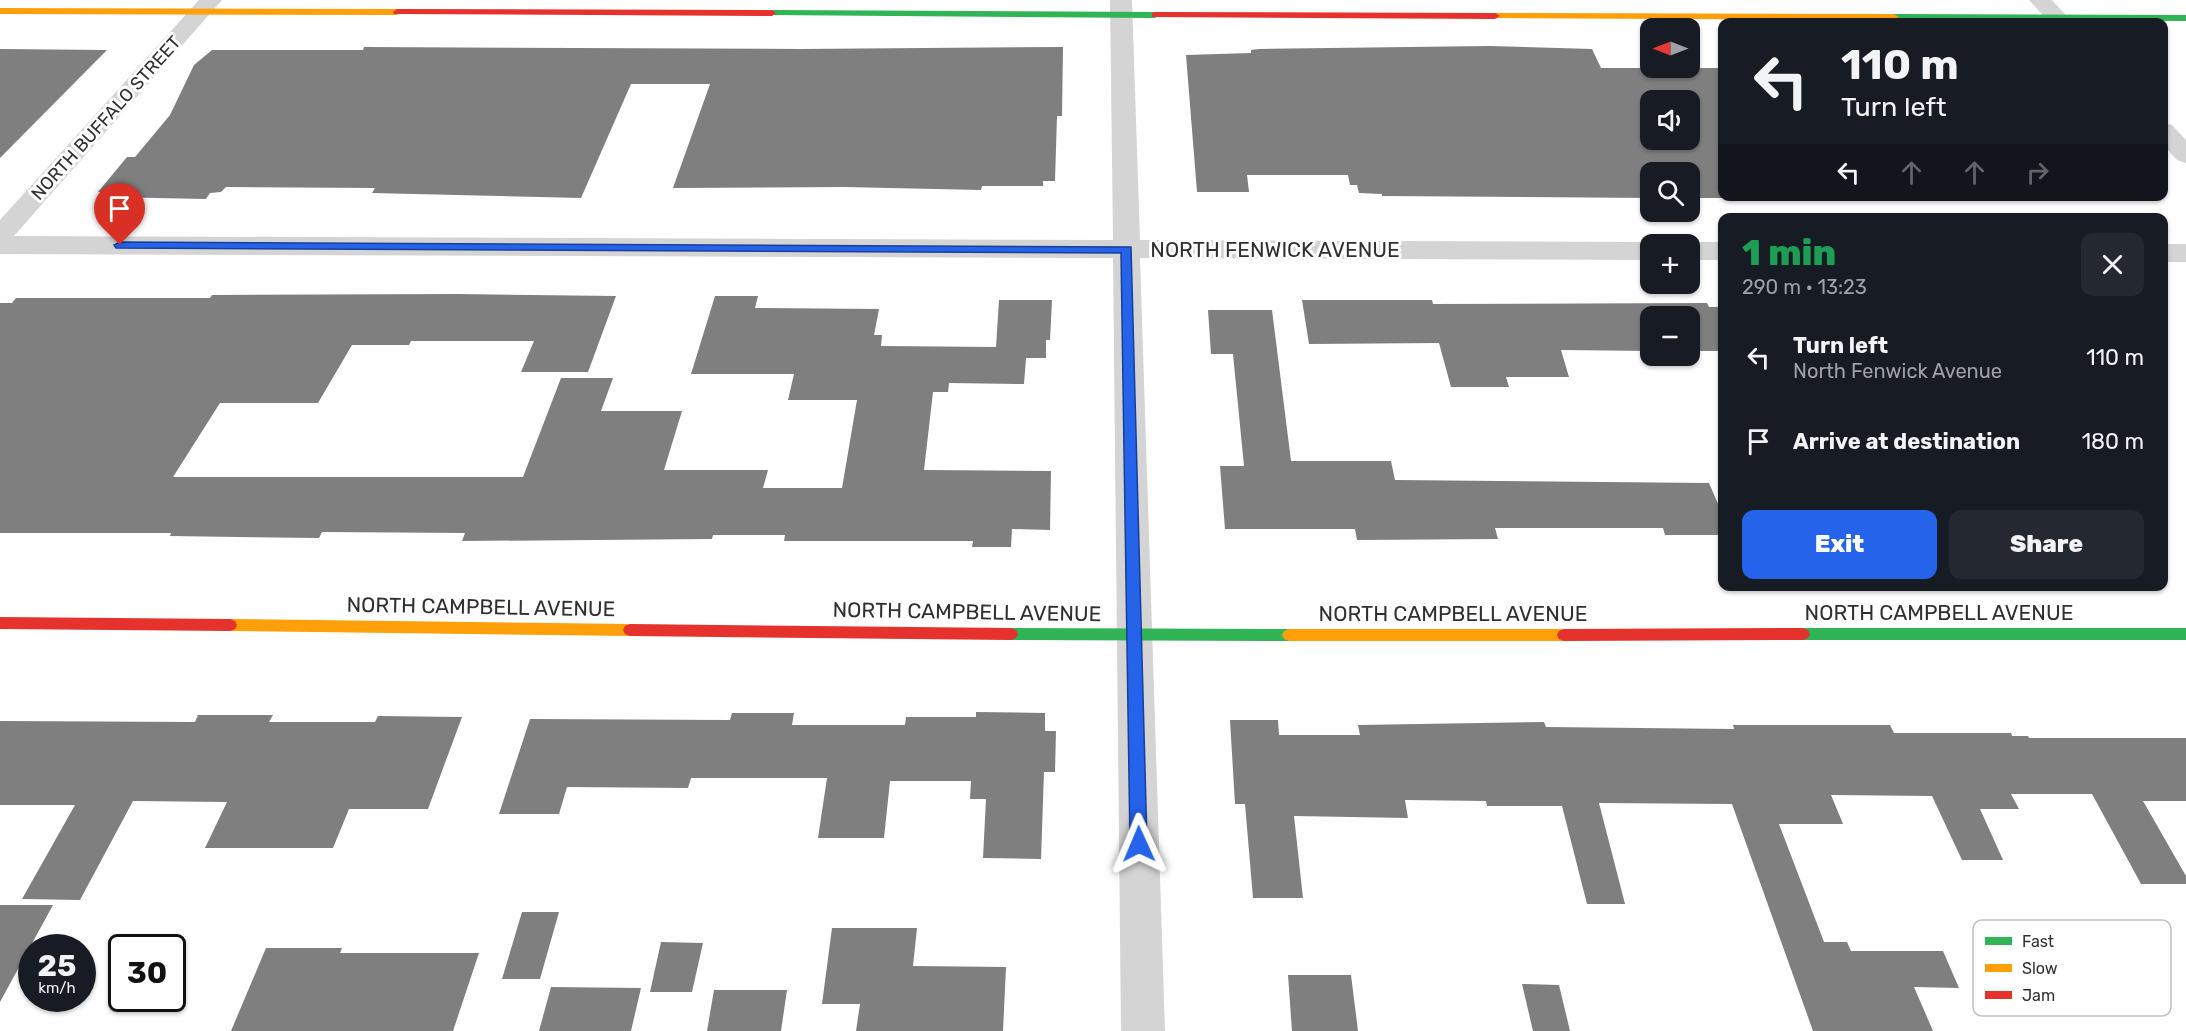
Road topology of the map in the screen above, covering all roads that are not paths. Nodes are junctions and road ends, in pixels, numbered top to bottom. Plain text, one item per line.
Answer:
1 (2040, 0) edge
2 (206, 6) edge
3 (1121, 7) edge
4 (0, 11) edge
5 (1915, 18) edge
6 (2057, 18) edge
7 (2168, 18) edge
8 (2186, 18) edge
9 (2168, 135) edge
10 (2186, 155) edge
11 (0, 236) edge
12 (0, 245) edge
13 (1127, 249) junction
14 (1640, 251) edge
15 (1700, 251) edge
16 (1718, 251) edge
17 (2168, 253) edge
18 (2186, 253) edge
19 (0, 623) edge
20 (2186, 634) edge
21 (1134, 635) junction
22 (1143, 1031) edge

1 - 6 street
2 - 3 street
2 - 4 street
2 - 11 street, NORTH BUFFALO STREET
3 - 5 street
3 - 13 street
7 - 8 street
9 - 10 street
12 - 13 street, NORTH FENWICK AVENUE
13 - 14 street, NORTH FENWICK AVENUE
13 - 21 street
15 - 16 street
17 - 18 street
19 - 21 street, NORTH CAMPBELL AVENUE
20 - 21 street, NORTH CAMPBELL AVENUE
21 - 22 street

